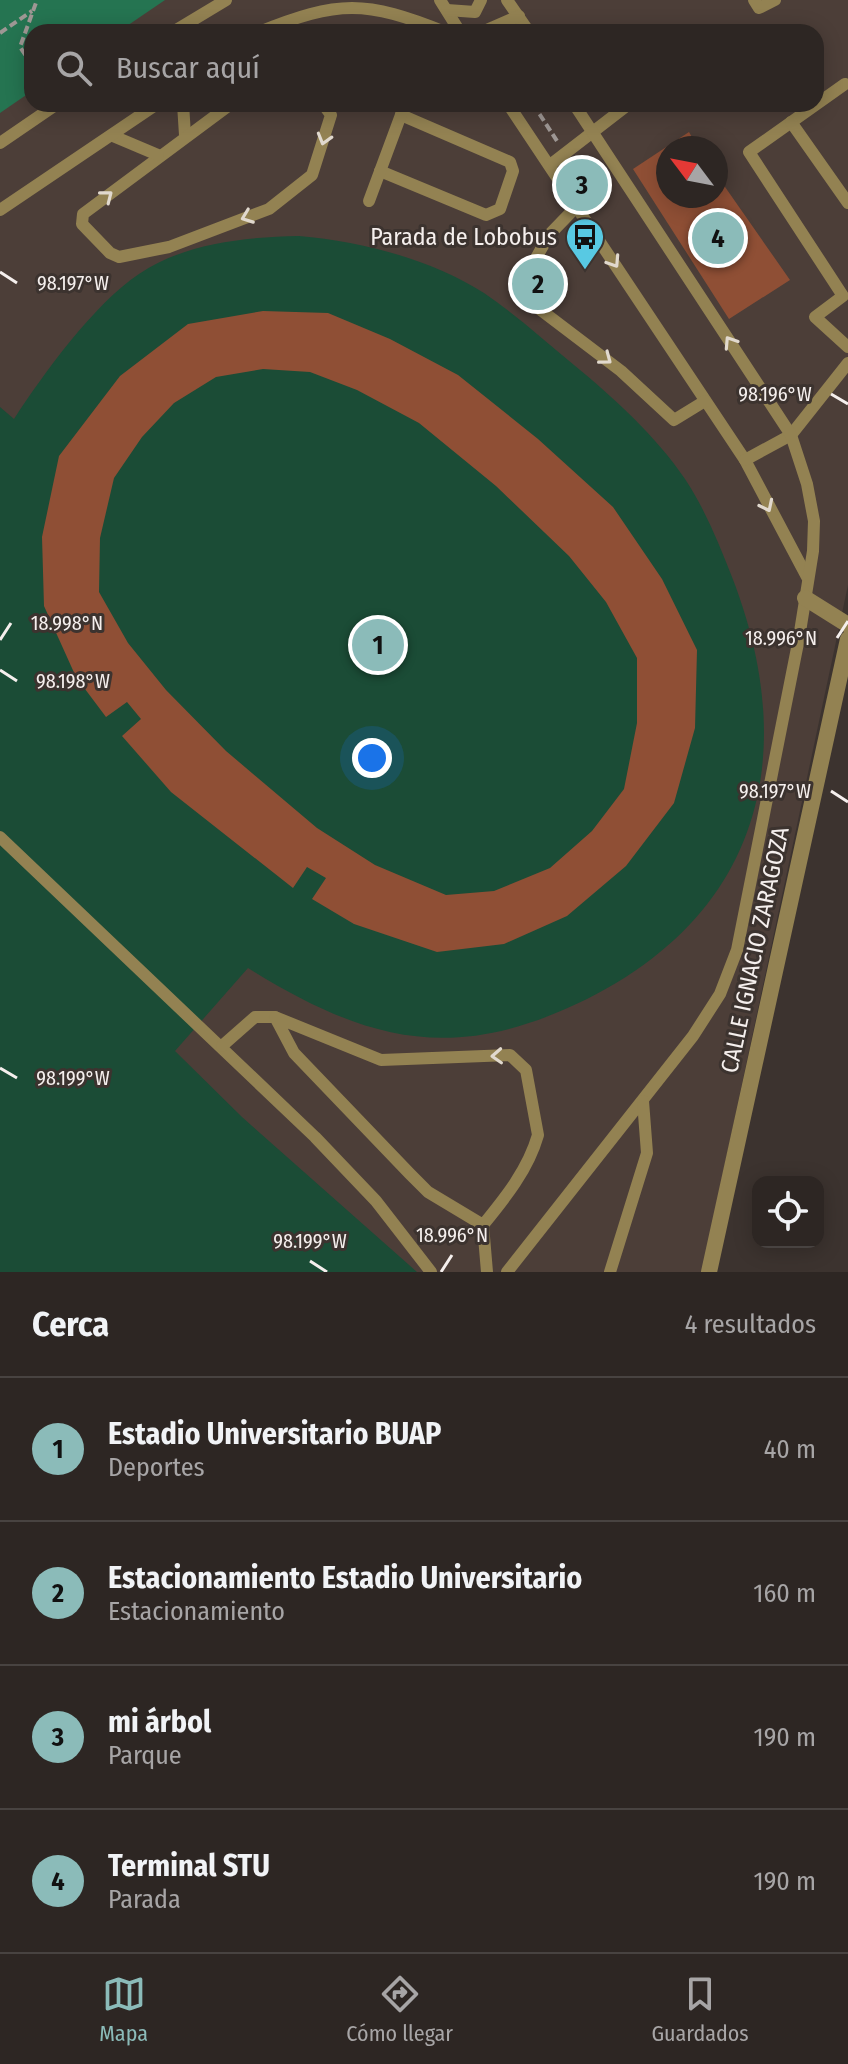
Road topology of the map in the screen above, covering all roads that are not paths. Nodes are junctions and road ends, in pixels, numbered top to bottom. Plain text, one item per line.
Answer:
1 (226, 0) edge
2 (481, 0) edge
3 (507, 0) edge
4 (754, 0) edge
5 (775, 0) edge
6 (443, 5) edge
7 (519, 16) junction
8 (186, 24) edge
9 (275, 24) edge
10 (429, 24) edge
11 (455, 24) edge
12 (500, 24) edge
13 (524, 24) edge
14 (845, 84) dead end
15 (824, 99) edge
16 (45, 112) edge
17 (146, 112) edge
18 (184, 112) edge
19 (219, 112) edge
20 (329, 112) edge
21 (402, 112) edge
22 (407, 112) edge
23 (514, 112) edge
24 (579, 112) edge
25 (618, 112) edge
26 (805, 112) edge
27 (791, 122) junction
28 (591, 131) junction
29 (185, 135) junction
30 (113, 136) junction
31 (0, 143) edge
32 (158, 155) junction
33 (550, 165) junction
34 (380, 171) junction
35 (369, 201) dead end
36 (848, 203) edge
37 (577, 206) junction
38 (0, 210) edge
39 (845, 292) edge
40 (848, 347) edge
41 (848, 363) edge
42 (705, 401) junction
43 (791, 435) junction
44 (745, 460) junction
45 (807, 577) junction
46 (805, 598) junction
47 (848, 625) edge
48 (848, 639) edge
49 (0, 837) edge
50 (275, 1017) junction
51 (222, 1046) junction
52 (643, 1101) junction
53 (483, 1225) junction
54 (431, 1272) edge
55 (487, 1272) edge
56 (507, 1272) edge
57 (610, 1272) edge
58 (709, 1272) edge

1 - 8 lane
2 - 6 lane
3 - 7 lane
4 - 5 lane
6 - 11 lane
7 - 12 lane
7 - 13 lane
9 - 10 lane
14 - 15 lane
16 - 31 lane
17 - 30 lane
18 - 29 lane
19 - 29 lane
20 -> 32 lane
21 - 34 lane
22 - 34 lane
23 - 33 lane
24 - 28 lane
25 - 28 lane
26 - 27 lane
27 - 36 lane
27 - 39 lane
28 - 33 lane
43 -> 28 lane
29 - 32 lane
30 - 32 lane
30 - 38 lane
33 - 37 lane
34 - 35 lane
37 -> 42 lane
37 -> 42 lane
39 - 40 lane
41 - 43 lane
42 - 44 lane
43 - 44 lane
43 - 45 lane
44 -> 45 lane
45 - 46 lane
46 - 47 street
46 - 52 lane
48 - 58 street, CALLE IGNACIO ZARAGOZA
49 - 51 lane
50 - 51 lane
50 - 53 lane
53 -> 50 lane
51 - 54 lane
52 - 56 lane
52 - 57 lane
53 - 55 lane

